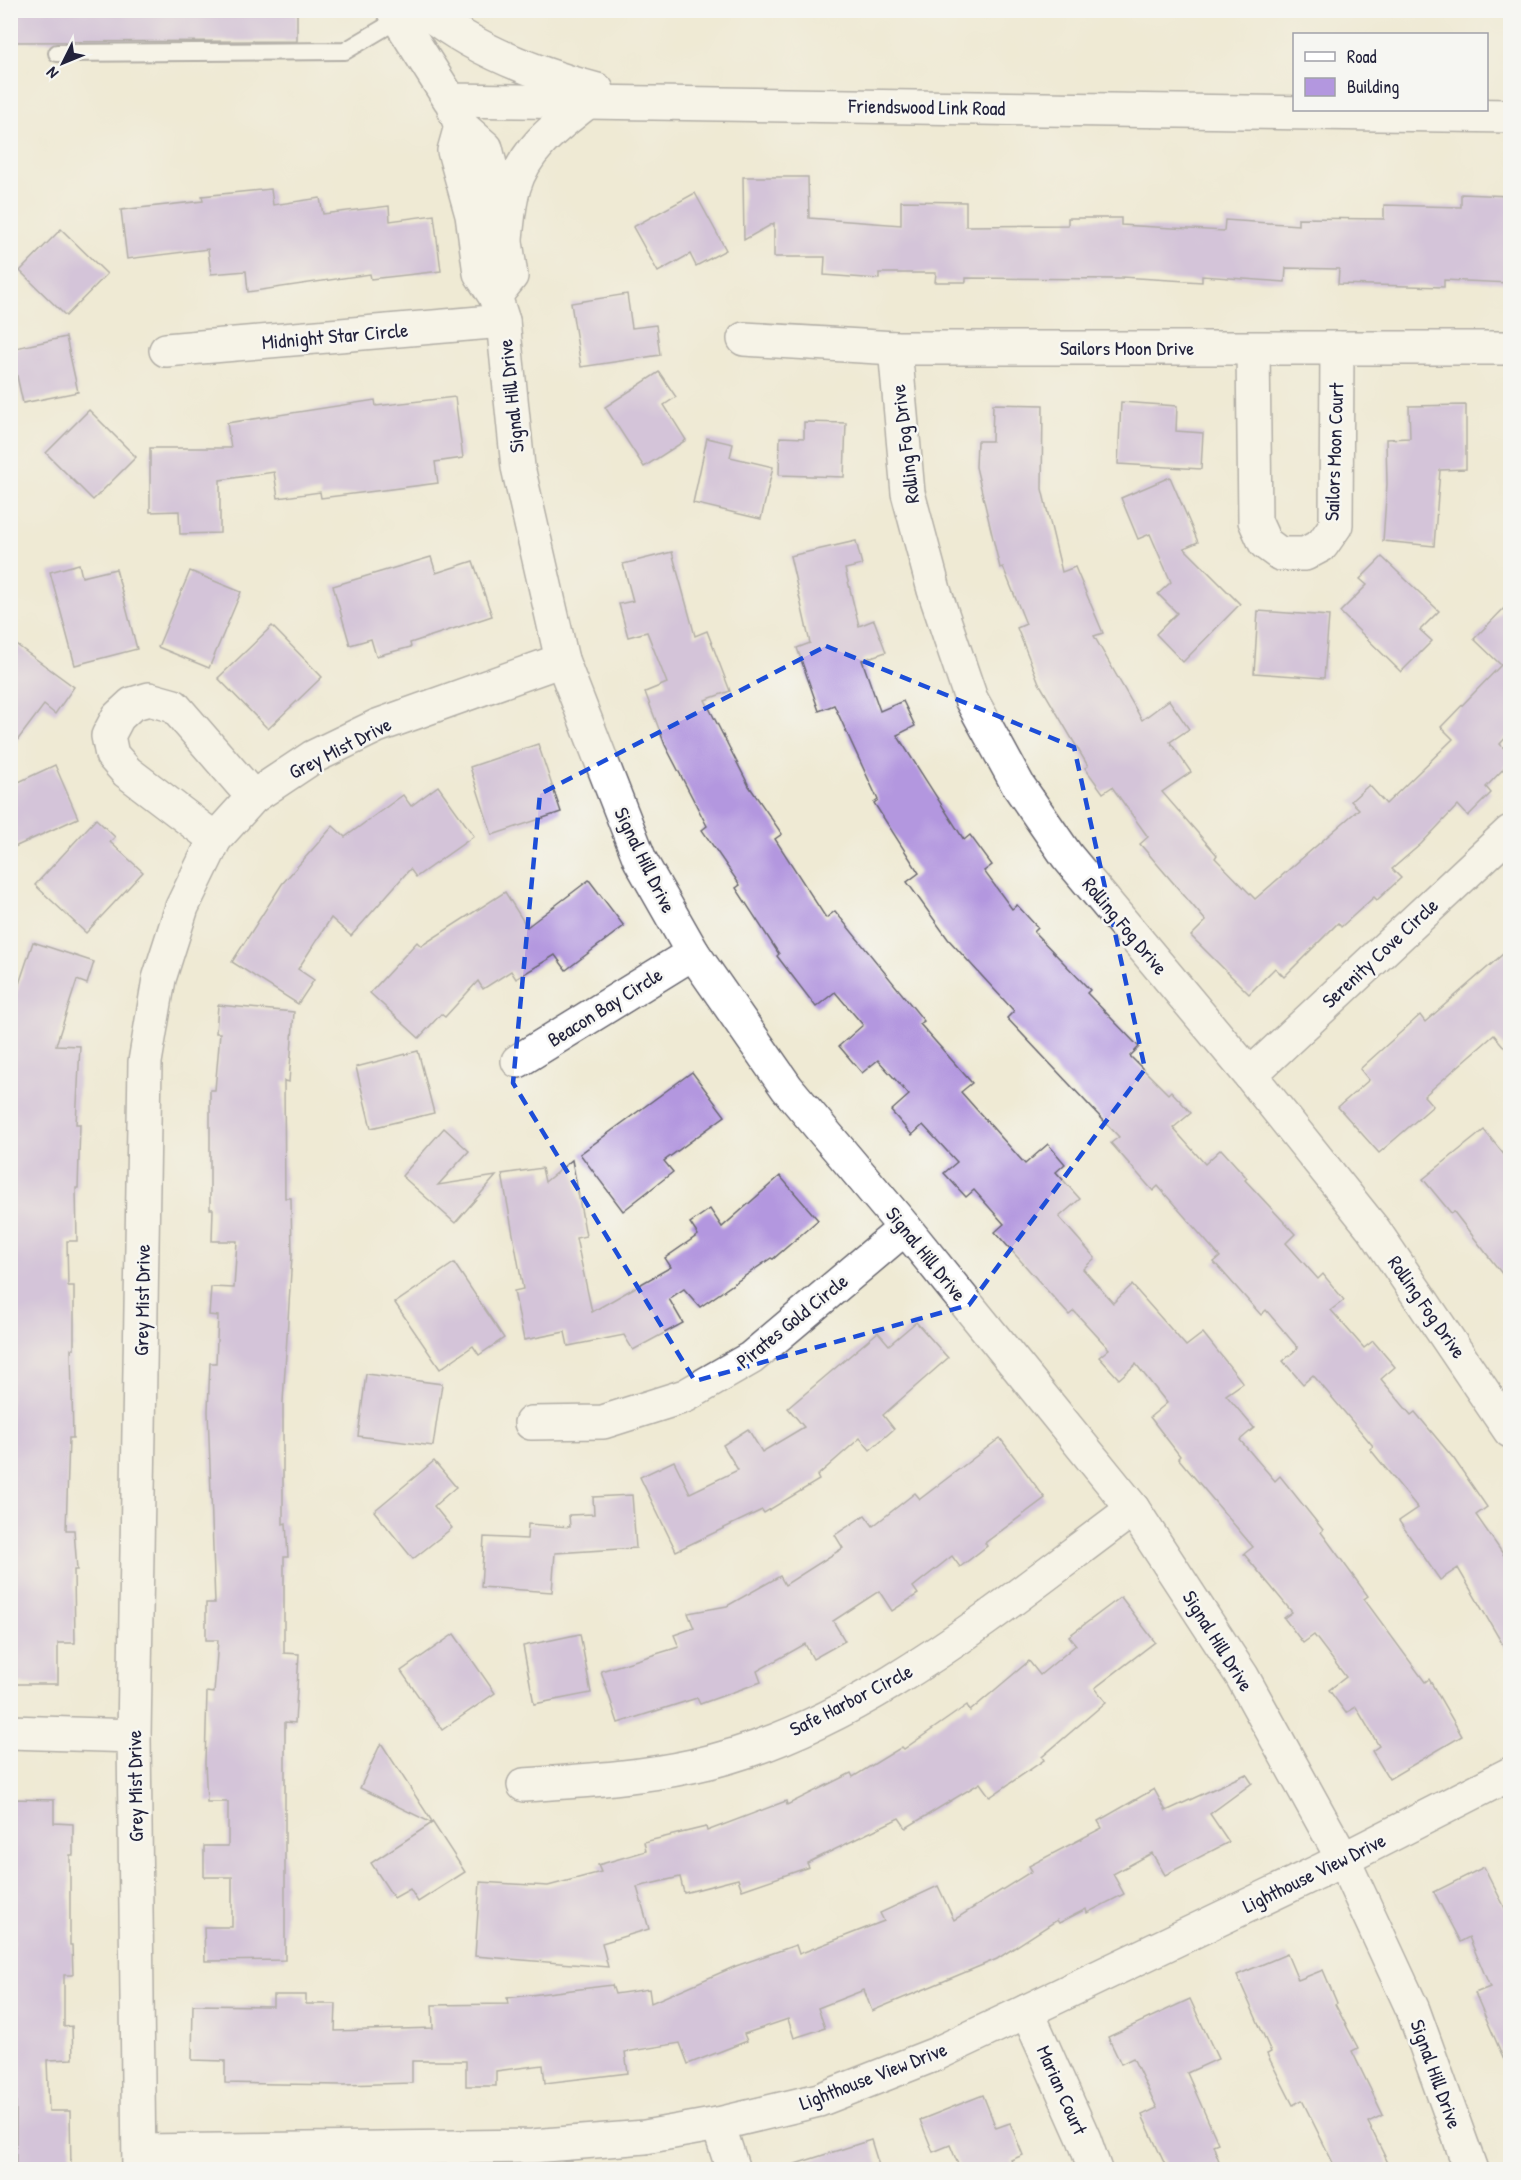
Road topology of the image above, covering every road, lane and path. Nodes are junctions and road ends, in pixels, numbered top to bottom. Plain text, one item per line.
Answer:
1 (405, 13) edge
2 (57, 53) dead end
3 (586, 103) junction
4 (645, 103) junction
5 (456, 113) junction
6 (1510, 116) edge
7 (506, 238) junction
8 (500, 309) junction
9 (744, 339) dead end
10 (895, 348) junction
11 (1337, 348) junction
12 (1510, 348) edge
13 (1254, 349) junction
14 (166, 350) dead end
15 (562, 660) junction
16 (253, 797) junction
17 (1510, 832) edge
18 (215, 839) junction
19 (693, 952) junction
20 (518, 1061) dead end
21 (1250, 1075) junction
22 (905, 1228) junction
23 (531, 1423) dead end
24 (1510, 1431) edge
25 (1133, 1509) junction
26 (10, 1732) edge
27 (134, 1736) junction
28 (1510, 1774) edge
29 (524, 1785) dead end
30 (1343, 1859) junction
31 (1027, 2012) junction
32 (718, 2124) junction
33 (140, 2160) edge
34 (733, 2169) edge
35 (1095, 2169) edge
36 (1471, 2169) edge

1 - 2 lane
1 - 4 street
1 - 5 street
3 - 4 street, Friendswood Link Road
3 - 5 street, Friendswood Link Road
3 - 7 street
4 - 6 street, Friendswood Link Road
5 - 7 street
5 - 8 street, Signal Hill Drive
7 - 8 street
8 - 14 street, Midnight Star Circle
8 - 15 street, Signal Hill Drive
9 - 10 street, Sailors Moon Drive
10 - 13 street, Sailors Moon Drive
10 - 21 street, Rolling Fog Drive
11 - 12 street, Sailors Moon Drive
11 - 13 street, Sailors Moon Drive
11 - 13 street, Sailors Moon Court
15 - 16 street, Grey Mist Drive
15 - 19 street, Signal Hill Drive
16 - 18 street, Grey Mist Drive
16 - 18 street
17 - 21 street, Serenity Cove Circle
18 - 27 street, Grey Mist Drive
19 - 20 street, Beacon Bay Circle
19 - 22 street, Signal Hill Drive
21 - 24 street, Rolling Fog Drive
22 - 23 street, Pirates Gold Circle
22 - 25 street, Signal Hill Drive
25 - 29 street, Safe Harbor Circle
25 - 30 street, Signal Hill Drive
26 - 27 street
27 - 33 street, Grey Mist Drive
28 - 30 street, Lighthouse View Drive
30 - 31 street, Lighthouse View Drive
30 - 36 street, Signal Hill Drive
31 - 32 street, Lighthouse View Drive
31 - 35 street, Marian Court
32 - 33 street, Lighthouse View Drive
32 - 34 street

